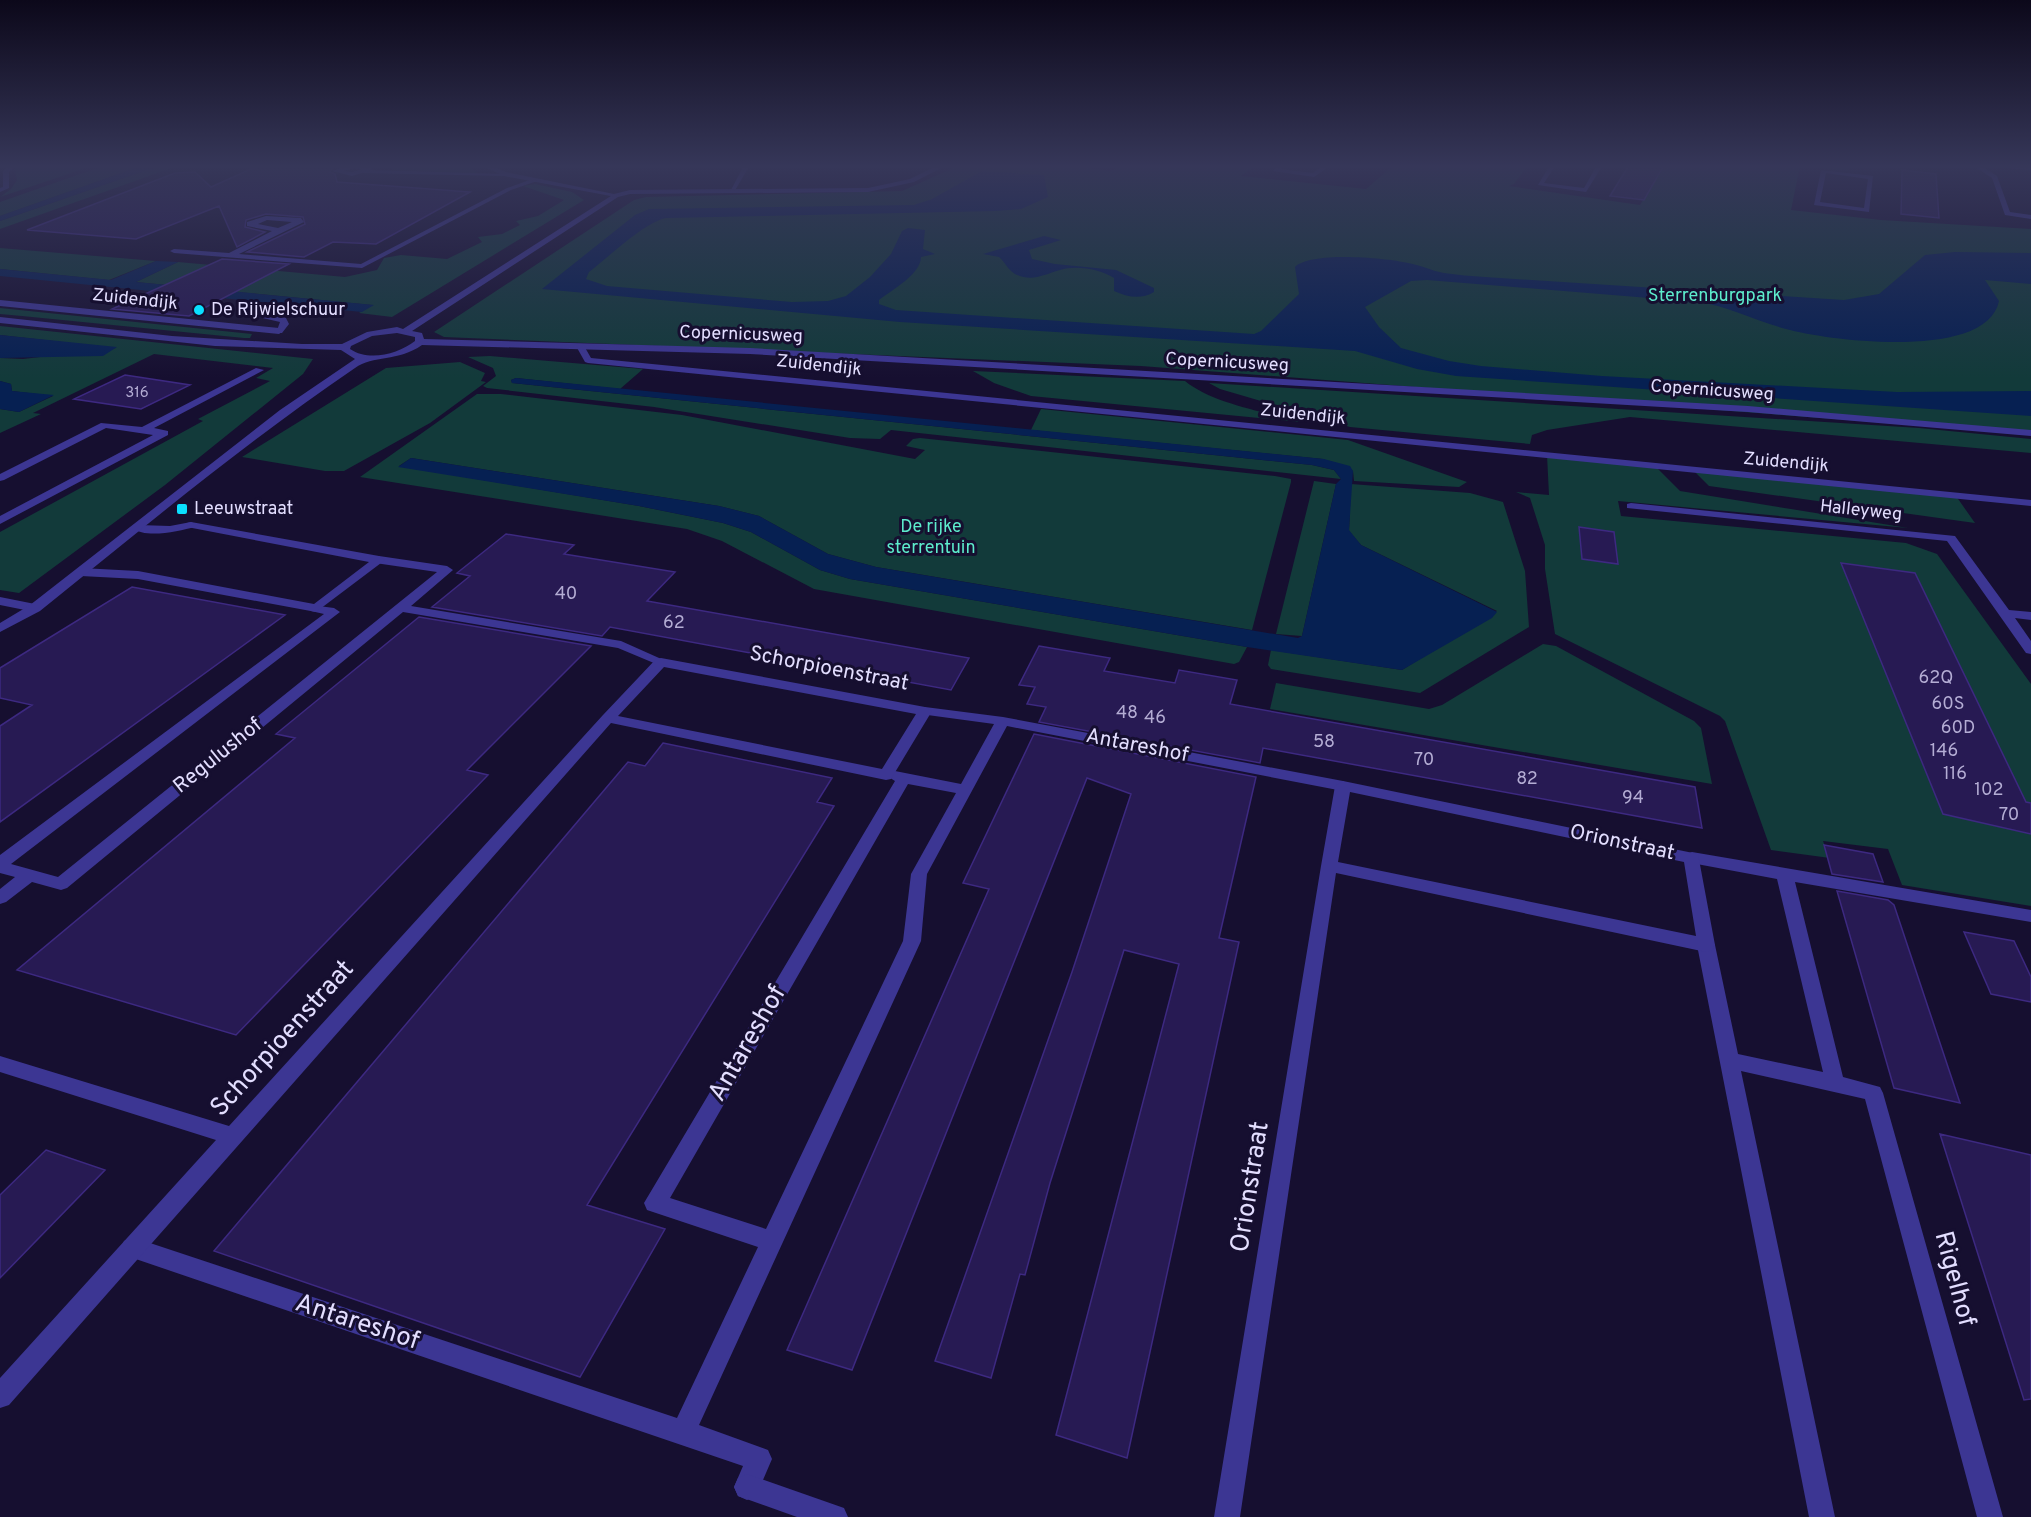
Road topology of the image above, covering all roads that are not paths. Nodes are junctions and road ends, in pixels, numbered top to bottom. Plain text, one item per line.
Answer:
1 (270, 236) edge
2 (420, 236) edge
3 (553, 236) edge
4 (174, 251) dead end
5 (231, 255) junction
6 (0, 303) edge
7 (248, 312) dead end
8 (0, 320) edge
9 (406, 331) junction
10 (279, 332) junction
11 (420, 342) junction
12 (260, 345) junction
13 (580, 346) junction
14 (345, 347) junction
15 (363, 357) junction
16 (259, 370) dead end
17 (143, 430) junction
18 (2031, 433) edge
19 (0, 478) edge
20 (2031, 503) edge
21 (1631, 506) dead end
22 (0, 521) edge
23 (138, 528) junction
24 (379, 560) junction
25 (81, 572) junction
26 (0, 601) edge
27 (35, 608) junction
28 (316, 608) junction
29 (401, 608) junction
30 (2004, 613) junction
31 (2031, 616) edge
32 (0, 628) edge
33 (2031, 651) edge
34 (662, 662) junction
35 (925, 711) junction
36 (608, 718) junction
37 (1003, 721) junction
38 (895, 776) junction
39 (1343, 786) junction
40 (965, 790) junction
41 (1692, 858) junction
42 (0, 866) edge
43 (1329, 866) junction
44 (29, 875) junction
45 (1785, 876) junction
46 (0, 898) edge
47 (2031, 916) edge
48 (1706, 945) junction
49 (1730, 1060) junction
50 (0, 1064) edge
51 (1835, 1083) junction
52 (232, 1136) junction
53 (773, 1242) junction
54 (132, 1248) junction
55 (0, 1396) edge
56 (683, 1432) junction
57 (835, 1517) edge
58 (1227, 1517) edge
59 (1822, 1517) edge
60 (1990, 1517) edge

1 - 5 street
2 - 5 street
3 - 9 street
4 - 5 street
6 - 10 street, Zuidendijk
7 - 10 street
8 - 12 street, Zuidendijk
9 - 11 street
9 - 14 street
10 - 12 street
11 - 13 street, Copernicusweg
11 - 15 street
12 - 14 street, Zuidendijk
13 - 18 street, Copernicusweg
13 - 20 street, Zuidendijk
14 - 15 street
15 - 23 street
16 - 17 street
17 - 19 street
17 - 22 street
21 - 30 street, Halleyweg
23 - 24 street
23 - 25 street
24 - 28 street
24 - 29 street, Regulushof
25 - 27 street
25 - 28 street
26 - 27 street
27 - 32 street
28 - 42 street, Regulushof
29 - 34 street
29 - 44 street, Regulushof
30 - 31 street
30 - 33 street, Halleyweg
34 - 35 street, Schorpioenstraat
34 - 36 street, Schorpioenstraat
35 - 37 street, Antareshof
35 - 38 street, Schorpioenstraat
36 - 38 street
36 - 52 street, Schorpioenstraat
37 - 39 street, Antareshof
37 - 40 street
38 - 40 street
38 - 53 street, Antareshof
39 - 41 street, Orionstraat
39 - 43 street, Orionstraat
40 - 53 street
41 - 45 street
41 - 48 street, Orionstraat
42 - 44 street, Regulushof
43 - 48 street
43 - 58 street, Orionstraat
44 - 46 street
45 - 47 street
45 - 51 street
48 - 49 street
49 - 51 street, Rigelhof
49 - 59 street
50 - 52 street
51 - 60 street, Rigelhof
52 - 54 street, Schorpioenstraat
53 - 56 street
54 - 55 street, Schorpioenstraat
54 - 56 street, Antareshof
56 - 57 street, Antareshof

